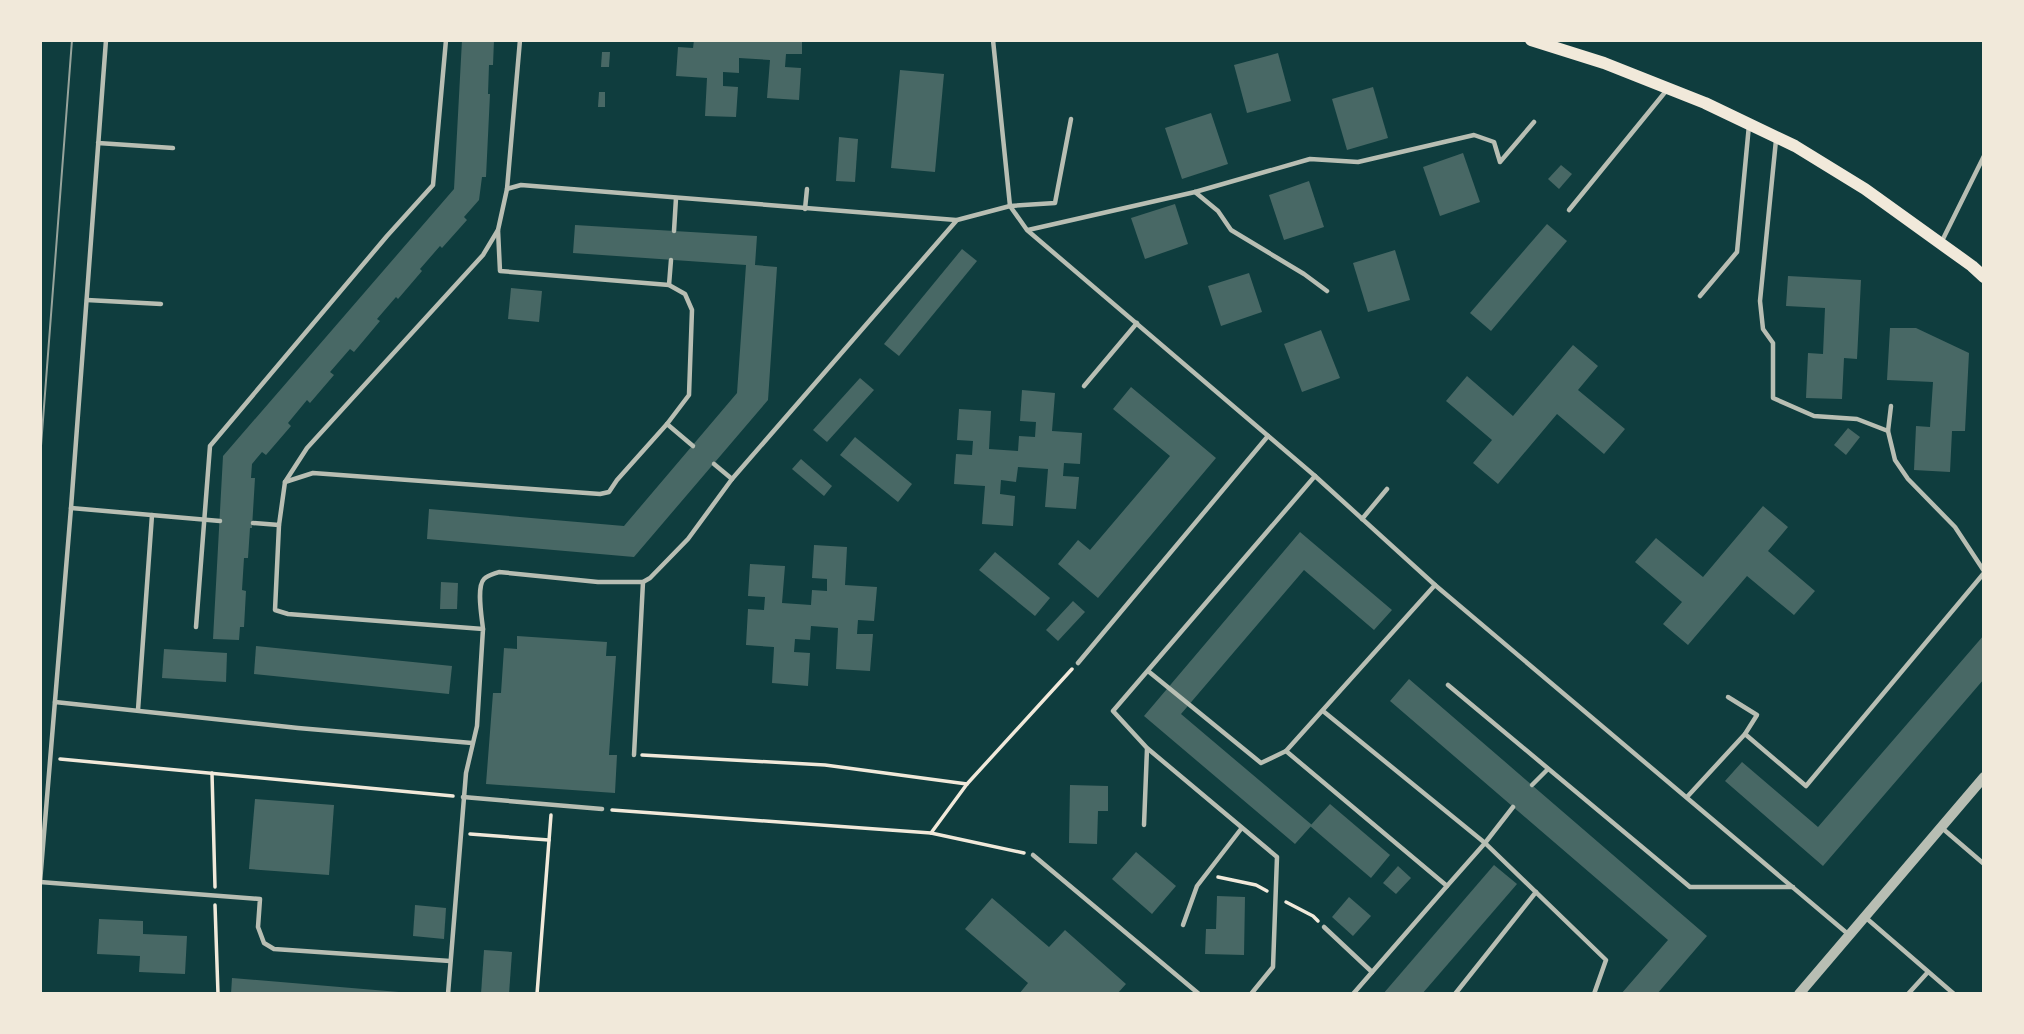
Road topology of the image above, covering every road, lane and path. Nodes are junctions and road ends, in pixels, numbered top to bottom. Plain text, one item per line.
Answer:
1 (106, 40) edge
2 (446, 40) edge
3 (520, 40) edge
4 (993, 40) edge
5 (1531, 40) edge
6 (1668, 88) junction
7 (1072, 119) dead end
8 (1534, 122) dead end
9 (1749, 124) junction
10 (1776, 137) junction
11 (98, 143) junction
12 (173, 148) dead end
13 (1984, 156) edge
14 (507, 189) junction
15 (807, 189) dead end
16 (1195, 192) junction
17 (676, 198) junction
18 (1010, 206) junction
19 (805, 208) junction
20 (1569, 210) dead end
21 (957, 220) junction
22 (498, 230) junction
23 (1027, 230) junction
24 (674, 231) dead end
25 (1941, 244) junction
26 (671, 260) dead end
27 (1984, 277) edge
28 (669, 285) junction
29 (1327, 291) dead end
30 (1700, 296) dead end
31 (87, 300) junction
32 (162, 304) dead end
33 (1137, 323) junction
34 (1084, 386) dead end
35 (1891, 406) dead end
36 (667, 424) junction
37 (1888, 431) junction
38 (1268, 436) junction
39 (693, 446) dead end
40 (713, 464) dead end
41 (1315, 476) junction
42 (732, 479) junction
43 (285, 482) junction
44 (1387, 489) dead end
45 (71, 508) junction
46 (152, 515) junction
47 (1362, 519) junction
48 (204, 520) junction
49 (220, 521) dead end
50 (253, 523) dead end
51 (279, 525) junction
52 (1984, 572) edge
53 (643, 582) junction
54 (1435, 585) junction
55 (196, 626) dead end
56 (483, 629) junction
57 (1078, 663) joint
58 (1148, 671) junction
59 (1448, 685) dead end
60 (1728, 696) dead end
61 (55, 702) junction
62 (138, 710) junction
63 (1323, 711) junction
64 (1745, 734) junction
65 (473, 743) junction
66 (1147, 748) junction
67 (1286, 751) junction
68 (634, 755) joint
69 (68, 760) dead end
70 (1548, 769) junction
71 (1984, 777) edge
72 (967, 784) junction
73 (1532, 785) dead end
74 (463, 797) junction
75 (1686, 797) junction
76 (552, 806) junction
77 (1513, 807) dead end
78 (603, 809) joint
79 (1144, 825) dead end
80 (1941, 827) junction
81 (1241, 829) junction
82 (461, 833) junction
83 (930, 833) junction
84 (550, 840) junction
85 (1485, 844) junction
86 (1033, 855) joint
87 (1984, 864) edge
88 (40, 882) edge
89 (1447, 886) junction
90 (1793, 887) junction
91 (1535, 892) junction
92 (1864, 917) junction
93 (1182, 925) dead end
94 (1324, 928) dead end
95 (1849, 935) junction
96 (450, 961) junction
97 (1372, 972) junction
98 (1928, 972) junction
99 (1596, 993) edge
100 (448, 994) edge
101 (537, 994) edge
102 (1199, 994) edge
103 (1251, 994) edge
104 (1353, 994) edge
105 (1455, 994) edge
106 (1798, 994) edge
107 (1908, 994) edge
108 (1954, 994) edge

1 - 11 lane
2 - 48 lane
3 - 14 lane
4 - 18 lane
5 - 6 main road
6 - 9 main road
6 - 20 lane
7 - 18 lane
8 - 16 lane
9 - 10 main road
9 - 30 lane
10 - 25 main road
10 - 37 lane
11 - 12 lane
11 - 31 lane
13 - 25 lane
14 - 17 lane
14 - 22 lane
15 - 19 lane
16 - 23 lane
16 - 29 lane
17 - 19 lane
17 - 24 lane
18 - 21 lane
18 - 23 lane
19 - 21 lane
21 - 42 lane
22 - 28 lane
22 - 43 lane
23 - 33 lane
25 - 27 main road
26 - 28 lane
28 - 36 lane
31 - 32 lane
31 - 45 lane
33 - 34 lane
33 - 38 lane
35 - 37 lane
36 - 39 lane
36 - 43 lane
37 - 52 lane
38 - 41 lane
38 - 57 lane
40 - 42 lane
41 - 47 lane
41 - 58 lane
42 - 53 lane
43 - 51 lane
44 - 47 lane
45 - 46 lane
45 - 61 lane
46 - 48 lane
46 - 62 lane
47 - 54 lane
48 - 49 lane
48 - 55 lane
50 - 51 lane
51 - 56 lane
52 - 64 lane
53 - 56 lane
53 - 68 lane
54 - 63 lane
54 - 75 lane
56 - 65 lane
57 - 72 path
58 - 66 lane
58 - 67 lane
59 - 70 lane
60 - 64 lane
61 - 62 lane
61 - 88 lane
62 - 65 lane
63 - 67 lane
63 - 85 lane
64 - 75 lane
65 - 74 lane
66 - 79 lane
66 - 81 lane
67 - 89 lane
68 - 72 path
69 - 74 path
70 - 73 lane
70 - 90 lane
71 - 80 street
72 - 83 path
74 - 76 lane
74 - 82 lane
75 - 90 lane
76 - 78 lane
76 - 84 path
77 - 85 lane
78 - 83 path
80 - 87 lane
80 - 92 street
81 - 93 lane
81 - 103 lane
82 - 84 path
82 - 96 lane
83 - 86 path
84 - 101 path
85 - 89 lane
85 - 91 lane
86 - 102 lane
88 - 96 lane
89 - 97 lane
90 - 95 lane
91 - 99 lane
91 - 105 lane
92 - 95 street
92 - 98 lane
94 - 97 lane
95 - 106 street
96 - 100 lane
97 - 104 lane
98 - 107 lane
98 - 108 lane

